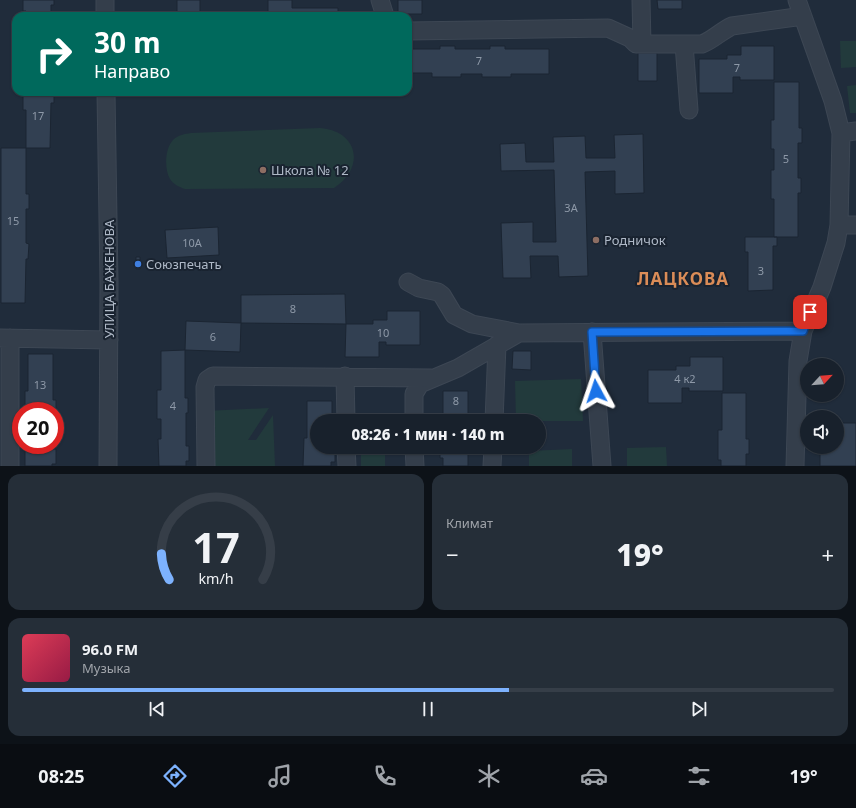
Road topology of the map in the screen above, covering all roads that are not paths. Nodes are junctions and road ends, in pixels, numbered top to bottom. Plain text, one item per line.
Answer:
1 (105, 0) edge
2 (380, 0) edge
3 (641, 0) edge
4 (797, 0) edge
5 (105, 12) edge
6 (384, 12) edge
7 (803, 16) junction
8 (412, 31) edge
9 (642, 44) junction
10 (684, 44) junction
11 (106, 96) edge
12 (689, 110) dead end
13 (848, 132) edge
14 (856, 225) edge
15 (839, 226) junction
16 (408, 282) dead end
17 (803, 331) junction
18 (592, 332) junction
19 (519, 333) junction
20 (5, 338) edge
21 (109, 340) junction
22 (497, 345) junction
23 (345, 376) junction
24 (431, 378) junction
25 (346, 414) edge
26 (414, 414) edge
27 (494, 414) edge
28 (346, 454) edge
29 (414, 454) edge
30 (493, 454) edge
31 (10, 466) edge
32 (108, 466) edge
33 (206, 466) edge
34 (347, 466) edge
35 (415, 466) edge
36 (492, 466) edge
37 (602, 466) edge
38 (795, 466) edge

1 - 5 street
2 - 6 street
3 - 9 street
4 - 7 street
7 - 10 street
7 - 13 street
8 - 9 street
9 - 10 street
10 - 12 street
11 - 21 street, УЛИЦА БАЖЕНОВА
13 - 15 street
14 - 15 street
15 - 17 street
16 - 19 street
17 - 18 street
17 - 38 street
18 - 19 street
18 - 37 street
19 - 22 street
20 - 21 street
20 - 31 street
21 - 32 street, УЛИЦА БАЖЕНОВА
22 - 24 street
22 - 27 street
23 - 24 street
23 - 25 street
23 - 33 street
24 - 26 street
28 - 34 street
29 - 35 street
30 - 36 street

